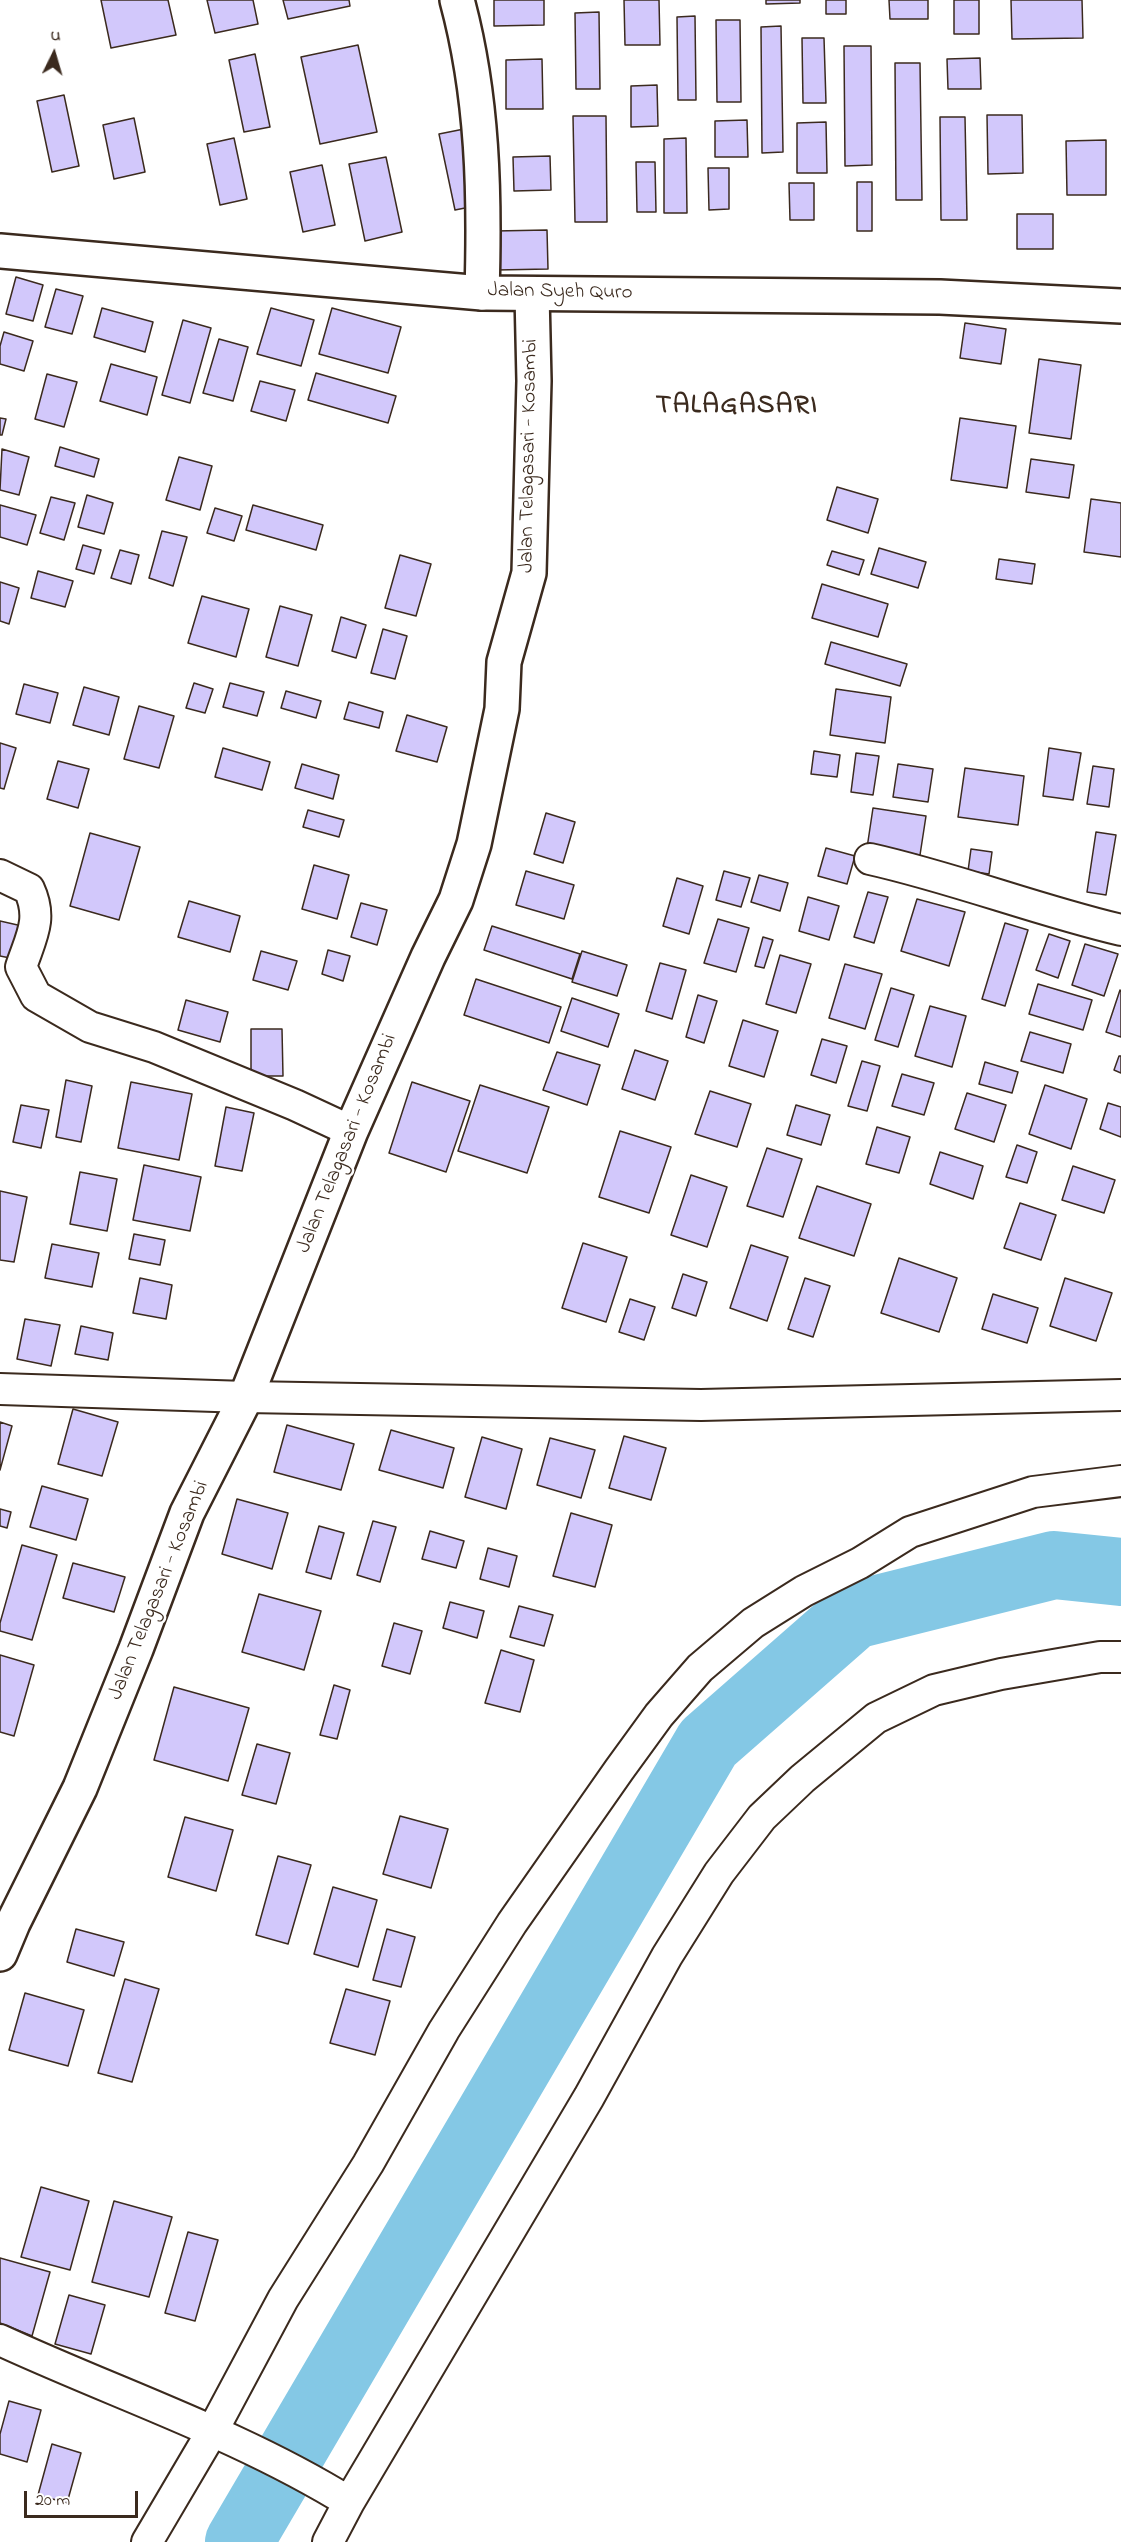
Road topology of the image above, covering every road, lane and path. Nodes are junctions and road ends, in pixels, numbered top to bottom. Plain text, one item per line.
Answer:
1 (457, 0) edge
2 (0, 250) edge
3 (482, 293) junction
4 (532, 294) junction
5 (1121, 306) edge
6 (870, 859) dead end
7 (0, 875) edge
8 (1121, 930) edge
9 (351, 1131) junction
10 (0, 1389) edge
11 (1121, 1395) edge
12 (246, 1397) junction
13 (1121, 1481) edge
14 (1121, 1657) edge
15 (0, 1953) edge
16 (0, 2340) edge
17 (225, 2436) junction
18 (340, 2496) junction
19 (147, 2542) edge
20 (328, 2542) edge

1 - 3 main road
2 - 3 main road, Jalan Syeh Quro
3 - 4 main road, Jalan Syeh Quro
4 - 5 main road, Jalan Syeh Quro
4 - 9 main road, Jalan Telagasari - Kosambi
6 - 8 street
7 - 9 street
9 - 12 main road, Jalan Telagasari - Kosambi
10 - 12 street
11 - 12 street
12 - 15 main road, Jalan Telagasari - Kosambi
13 - 17 street
14 - 18 street
16 - 17 street
17 - 18 street
17 - 19 street
18 - 20 street

